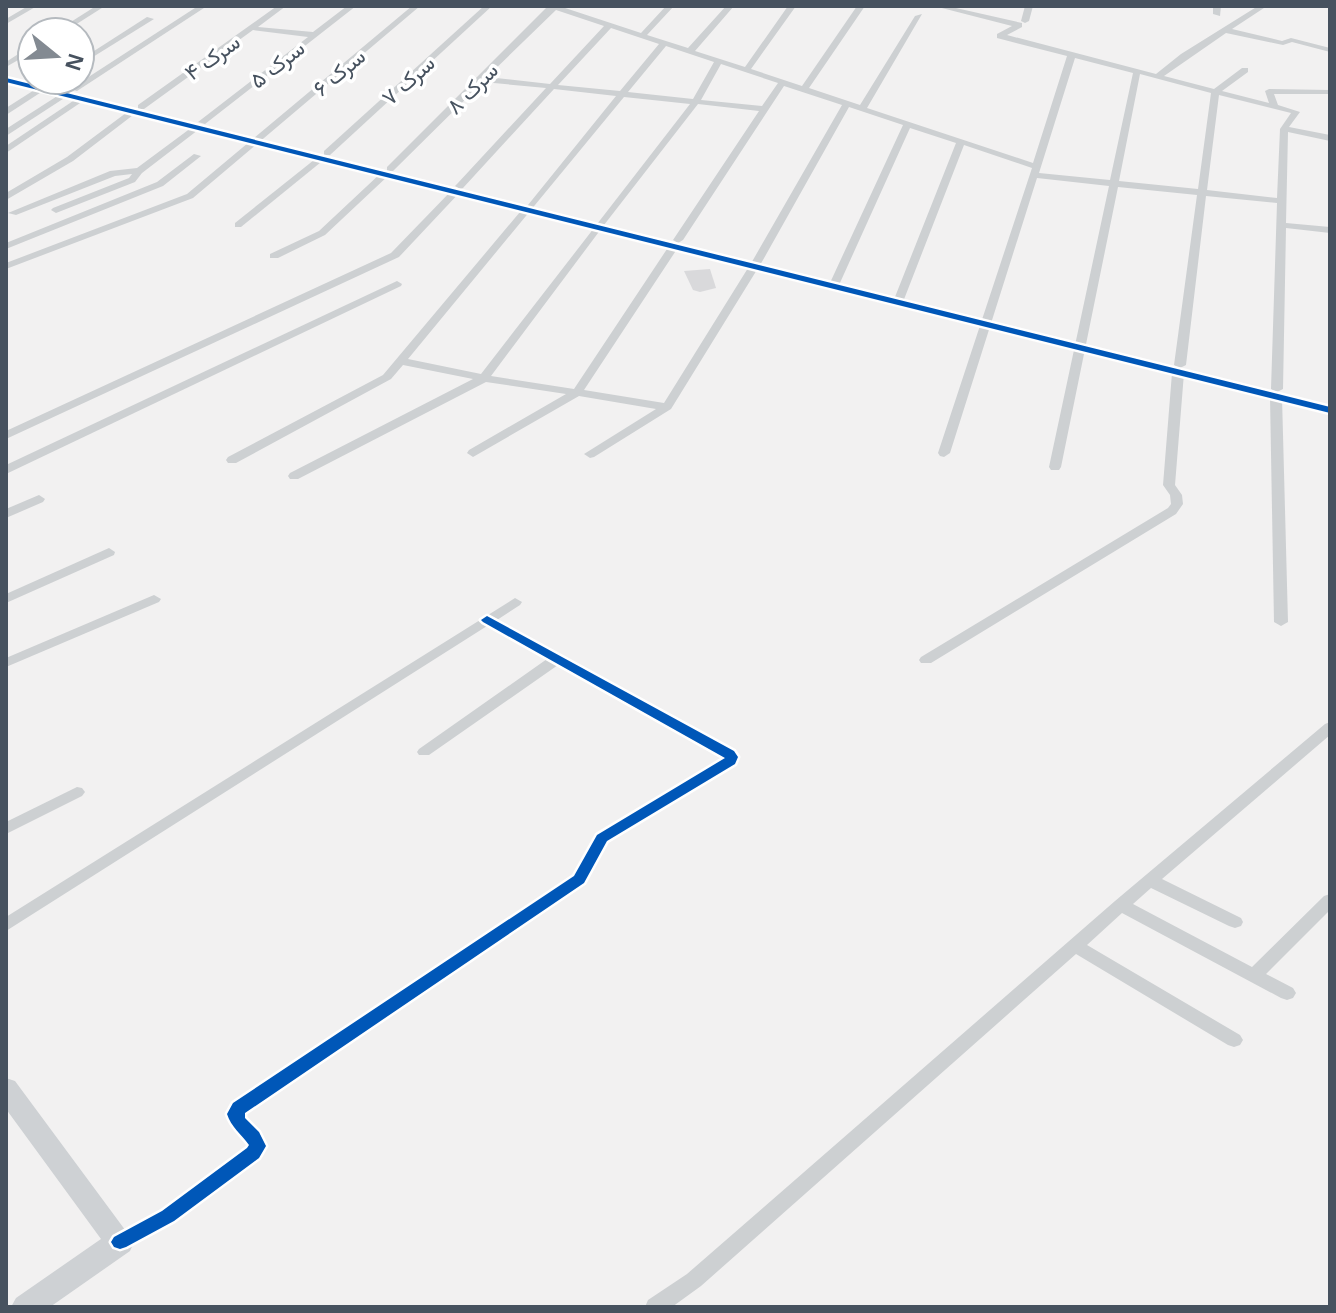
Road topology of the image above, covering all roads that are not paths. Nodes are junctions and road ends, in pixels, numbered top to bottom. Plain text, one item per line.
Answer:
1 (33, 6) edge
2 (203, 6) edge
3 (282, 6) edge
4 (352, 6) edge
5 (416, 6) edge
6 (488, 6) edge
7 (553, 6) edge
8 (670, 6) edge
9 (730, 6) edge
10 (792, 6) edge
11 (861, 6) edge
12 (943, 6) edge
13 (1029, 6) edge
14 (1263, 6) edge
15 (919, 16) dead end
16 (150, 19) dead end
17 (1025, 21) dead end
18 (6, 22) edge
19 (609, 25) junction
20 (251, 28) junction
21 (1225, 30) junction
22 (315, 35) junction
23 (643, 35) junction
24 (665, 42) junction
25 (1330, 50) edge
26 (690, 51) junction
27 (96, 53) edge
28 (1072, 53) junction
29 (718, 62) junction
30 (1245, 70) dead end
31 (746, 71) junction
32 (1137, 71) junction
33 (1158, 76) junction
34 (96, 79) edge
35 (481, 79) junction
36 (782, 83) junction
37 (554, 86) junction
38 (804, 89) junction
39 (1215, 92) junction
40 (1330, 92) edge
41 (624, 94) junction
42 (25, 96) edge
43 (71, 96) edge
44 (72, 96) edge
45 (82, 96) edge
46 (696, 101) junction
47 (847, 103) junction
48 (1275, 107) junction
49 (863, 108) junction
50 (764, 109) junction
51 (137, 110) junction
52 (6, 112) edge
53 (908, 123) junction
54 (199, 125) junction
55 (1284, 129) junction
56 (6, 133) edge
57 (1330, 138) edge
58 (259, 140) junction
59 (961, 141) junction
60 (6, 150) edge
61 (197, 156) dead end
62 (324, 156) junction
63 (139, 171) junction
64 (1037, 171) junction
65 (388, 172) junction
66 (1113, 183) junction
67 (458, 188) junction
68 (1202, 192) junction
69 (6, 197) edge
70 (1281, 201) junction
71 (530, 206) junction
72 (56, 210) dead end
73 (13, 213) dead end
74 (602, 224) junction
75 (238, 225) dead end
76 (1281, 225) junction
77 (1330, 230) edge
78 (676, 243) junction
79 (6, 246) edge
80 (274, 256) dead end
81 (756, 263) junction
82 (6, 266) edge
83 (835, 283) junction
84 (397, 284) dead end
85 (900, 299) junction
86 (985, 321) junction
87 (1082, 345) junction
88 (402, 361) junction
89 (1179, 369) junction
90 (484, 378) junction
91 (577, 393) junction
92 (1276, 393) junction
93 (1330, 402) edge
94 (667, 407) junction
95 (1330, 410) edge
96 (6, 435) edge
97 (473, 453) dead end
98 (944, 453) dead end
99 (590, 454) dead end
100 (232, 460) dead end
101 (1055, 467) dead end
102 (6, 470) edge
103 (294, 476) dead end
104 (39, 499) dead end
105 (6, 514) edge
106 (109, 552) dead end
107 (6, 599) edge
108 (154, 599) dead end
109 (515, 602) dead end
110 (487, 620) junction
111 (1281, 622) dead end
112 (557, 659) junction
113 (926, 660) dead end
114 (6, 663) edge
115 (1330, 727) edge
116 (424, 752) dead end
117 (77, 792) dead end
118 (6, 829) edge
119 (1151, 881) junction
120 (1330, 900) edge
121 (1121, 905) junction
122 (1235, 922) dead end
123 (6, 925) edge
124 (1075, 946) junction
125 (1254, 976) junction
126 (1287, 993) dead end
127 (1234, 1040) dead end
128 (6, 1089) edge
129 (120, 1242) junction
130 (26, 1307) edge
131 (655, 1307) edge

1 - 18 street
2 - 34 street
3 - 20 street, سرک ۴
4 - 22 street, سرک ۵
5 - 58 street, سرک ۶
6 - 62 street, سرک ۷
7 - 19 street
7 - 35 street, سرک ۸
8 - 23 street
9 - 26 street
10 - 31 street
11 - 38 street
12 - 28 street
13 - 17 street
14 - 21 street
15 - 49 street
16 - 27 street
19 - 23 street
19 - 37 street
20 - 22 street
20 - 51 street, سرک ۴
21 - 25 street
21 - 33 street
22 - 54 street, سرک ۵
23 - 24 street
24 - 26 street
24 - 41 street
26 - 29 street
28 - 32 street
28 - 64 street
29 - 31 street
29 - 46 street
30 - 39 street
31 - 36 street
32 - 33 street
32 - 66 street
33 - 39 street
35 - 37 street
35 - 65 street, سرک ۸
36 - 38 street
36 - 50 street
37 - 41 street
37 - 67 street
38 - 47 street
39 - 48 street
39 - 68 street
40 - 48 street
41 - 46 street
41 - 71 street
42 - 52 street
43 - 56 street
44 - 60 street
45 - 51 street
46 - 50 street
46 - 74 street
47 - 49 street
47 - 81 street
48 - 55 street
49 - 53 street
50 - 78 street
51 - 54 street
51 - 69 street, سرک ۴
53 - 59 street
53 - 83 street
54 - 58 street
54 - 63 street, سرک ۵
55 - 57 street
55 - 70 street
58 - 62 street
58 - 82 street, سرک ۶
59 - 64 street
59 - 85 street
61 - 79 street
62 - 65 street
62 - 75 street, سرک ۷
63 - 72 street, سرک ۵
63 - 73 street
64 - 66 street
64 - 86 street
65 - 67 street
65 - 80 street, سرک ۸
66 - 68 street
66 - 87 street
67 - 71 street
67 - 96 street
68 - 70 street
68 - 89 street
70 - 76 street
71 - 74 street
71 - 88 street
74 - 78 street
74 - 90 street
76 - 77 street
76 - 92 street
78 - 81 street
78 - 91 street
81 - 83 street
81 - 94 street
83 - 85 street
84 - 102 street
85 - 86 street
86 - 87 street
86 - 98 street
87 - 89 street
87 - 101 street
88 - 90 street
88 - 100 street
89 - 92 street
89 - 113 street
90 - 91 street
90 - 103 street
91 - 94 street
91 - 97 street
92 - 93 street
92 - 95 street
92 - 111 street
94 - 99 street
104 - 105 street
106 - 107 street
108 - 114 street
109 - 110 street
110 - 112 street
110 - 123 street
112 - 116 street
112 - 129 street
115 - 119 street
117 - 118 street
119 - 121 street
119 - 122 street
120 - 125 street
121 - 124 street
121 - 125 street
124 - 127 street
124 - 131 street
125 - 126 street
128 - 129 street
129 - 130 street

